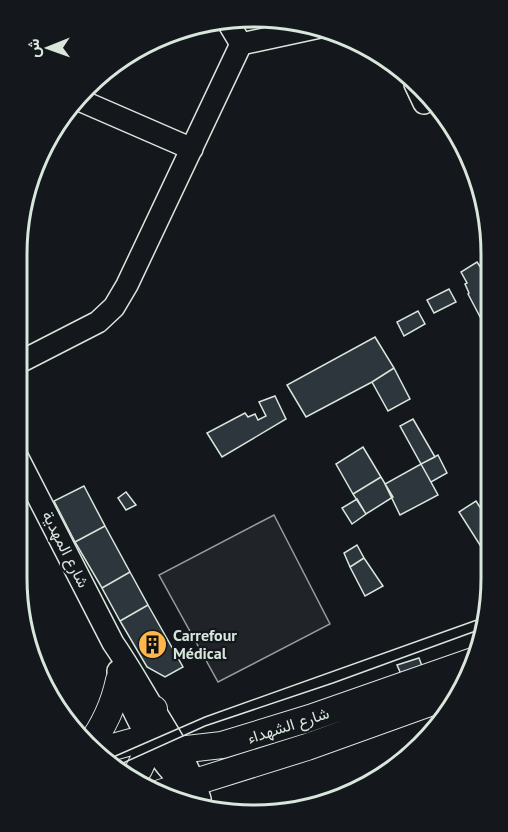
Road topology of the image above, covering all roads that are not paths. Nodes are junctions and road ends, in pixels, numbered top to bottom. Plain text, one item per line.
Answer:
1 (231, 28) edge
2 (300, 31) edge
3 (241, 44) junction
4 (85, 102) edge
5 (192, 149) junction
6 (27, 358) edge
7 (27, 475) edge
8 (113, 643) junction
9 (464, 664) edge
10 (119, 680) junction
11 (448, 696) edge
12 (154, 709) junction
13 (93, 739) edge
14 (148, 741) junction
15 (104, 749) edge
16 (178, 750) junction
17 (137, 773) edge
18 (196, 793) edge

1 - 3 street
2 - 3 street
3 - 5 street
4 - 5 street
5 - 6 street
7 - 8 street, شارع المهدية
8 - 10 street
8 - 12 street
9 - 16 main road, شارع الشهداء
10 - 13 main road
10 - 14 street
11 - 18 main road, شارع الشهداء
12 - 14 main road
12 - 16 street
14 - 15 main road, شارع الشهداء
14 - 16 main road, شارع الشهداء
14 - 17 main road
14 - 18 street
16 - 18 street

